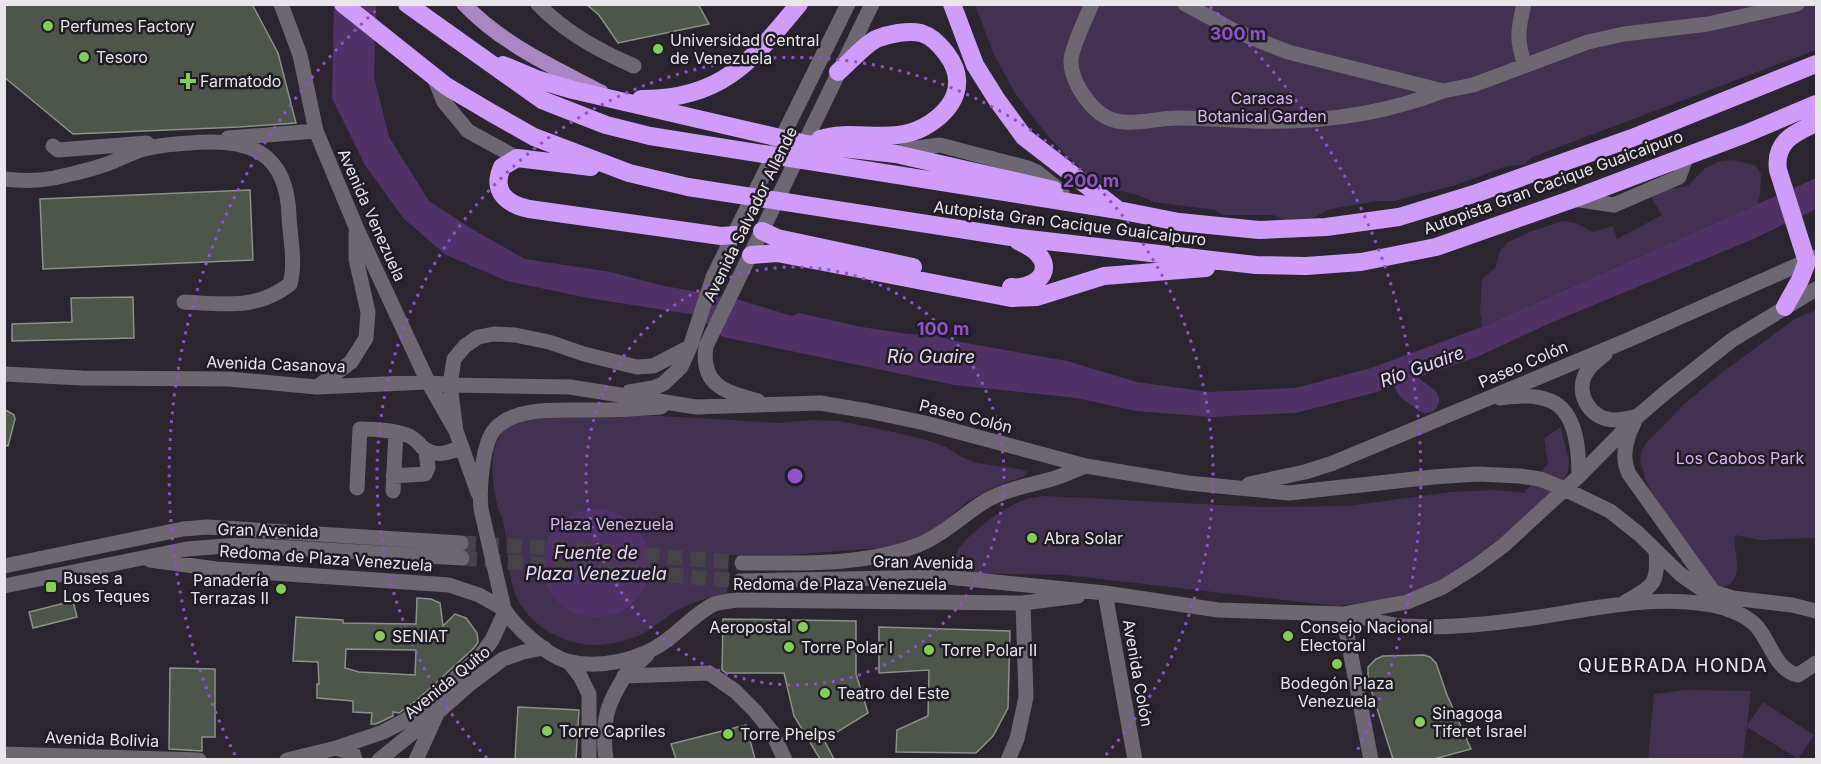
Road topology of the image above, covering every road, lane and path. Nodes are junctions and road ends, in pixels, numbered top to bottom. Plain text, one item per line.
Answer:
1 (281, 4) edge
2 (343, 4) edge
3 (464, 4) edge
4 (538, 4) edge
5 (799, 4) edge
6 (848, 4) edge
7 (872, 4) edge
8 (952, 4) edge
9 (962, 4) edge
10 (1092, 4) edge
11 (1185, 4) edge
12 (1524, 4) edge
13 (1797, 4) edge
14 (411, 8) edge
15 (469, 49) junction
16 (1816, 64) edge
17 (1525, 65) junction
18 (634, 66) dead end
19 (838, 74) junction
20 (433, 75) junction
21 (1443, 90) junction
22 (614, 99) junction
23 (1816, 104) edge
24 (1816, 123) edge
25 (316, 131) junction
26 (806, 144) junction
27 (53, 146) dead end
28 (517, 158) junction
29 (1058, 164) junction
30 (629, 173) junction
31 (4, 178) edge
32 (1118, 210) junction
33 (356, 227) junction
34 (762, 231) junction
35 (735, 235) junction
36 (1011, 237) junction
37 (751, 255) junction
38 (1809, 255) edge
39 (1256, 265) junction
40 (1816, 289) edge
41 (184, 302) dead end
42 (1785, 307) junction
43 (1628, 340) junction
44 (690, 347) junction
45 (4, 374) edge
46 (428, 382) junction
47 (450, 385) junction
48 (317, 387) junction
49 (617, 394) junction
50 (1488, 398) junction
51 (682, 406) junction
52 (772, 406) junction
53 (1638, 416) junction
54 (456, 431) junction
55 (396, 432) junction
56 (462, 447) junction
57 (426, 451) junction
58 (1086, 466) junction
59 (1579, 476) junction
60 (1238, 487) junction
61 (357, 488) dead end
62 (480, 497) junction
63 (1656, 550) junction
64 (141, 558) junction
65 (742, 563) tunnel mouth
66 (4, 566) edge
67 (740, 581) tunnel mouth
68 (4, 586) edge
69 (1105, 593) junction
70 (1715, 594) junction
71 (1023, 603) junction
72 (1621, 605) junction
73 (505, 610) junction
74 (1816, 611) edge
75 (1342, 614) junction
76 (656, 647) junction
77 (544, 648) junction
78 (637, 657) junction
79 (569, 662) junction
80 (1816, 663) edge
81 (624, 676) junction
82 (437, 713) junction
83 (336, 748) junction
84 (4, 754) edge
85 (199, 759) edge
86 (287, 759) edge
87 (355, 759) edge
88 (379, 759) edge
89 (416, 759) edge
90 (589, 759) edge
91 (606, 759) edge
92 (785, 759) edge
93 (1008, 759) edge
94 (1135, 759) edge
95 (1371, 759) edge

1 - 25 street, Avenida Venezuela
2 - 20 highway, Autopista Gran Cacique Guaicaipuro
3 - 22 main road
4 - 18 street
5 - 22 highway
6 - 35 street, Avenida Salvador Allende
7 - 19 street, Avenida Salvador Allende
8 - 29 highway
9 - 29 highway
10 - 21 street
11 - 21 street
12 - 17 street
13 - 17 street
14 - 15 highway, Autopista Gran Cacique Guaicaipuro
15 - 22 highway
15 - 32 highway, Autopista Gran Cacique Guaicaipuro
16 - 32 highway, Autopista Gran Cacique Guaicaipuro
17 - 21 street
19 - 26 highway
19 - 34 street, Avenida Salvador Allende
20 - 28 street
20 - 30 highway, Autopista Gran Cacique Guaicaipuro
22 - 26 highway
23 - 39 highway, Autopista Gran Cacique Guaicaipuro
24 - 38 highway
25 - 27 street
25 - 33 street, Avenida Venezuela
26 - 32 highway
28 - 30 highway
28 - 35 highway
29 - 32 highway
30 - 36 highway, Autopista Gran Cacique Guaicaipuro
31 - 41 street
33 - 46 street, Avenida Venezuela
33 - 48 street
34 - 36 highway
34 - 37 street, Avenida Salvador Allende
35 - 44 street, Avenida Salvador Allende
36 - 39 highway, Autopista Gran Cacique Guaicaipuro
37 - 39 highway
37 - 52 street, Avenida Salvador Allende
38 - 42 highway
38 - 43 street, Paseo Colón
40 - 42 street
42 - 53 street
43 - 50 street, Paseo Colón
43 - 53 street
44 - 47 street, Redoma de Plaza Venezuela
44 - 49 street, Avenida Casanova
45 - 48 street, Avenida Casanova
46 - 47 street, Avenida Casanova
46 - 48 street, Avenida Casanova
46 - 54 street, Avenida Venezuela
47 - 49 street, Avenida Casanova
47 - 54 street, Redoma de Plaza Venezuela
49 - 51 street, Avenida Casanova
50 - 59 street
50 - 60 street, Paseo Colón
51 - 52 street, Paseo Colón
51 - 62 street, Redoma de Plaza Venezuela
52 - 58 street, Paseo Colón
53 - 59 street
53 - 70 street
54 - 56 street, Redoma de Plaza Venezuela
55 - 57 street
55 - 57 street
55 - 61 street
56 - 57 street
56 - 62 street, Redoma de Plaza Venezuela
58 - 60 street, Paseo Colón
58 - 65 street, Gran Avenida
59 - 75 street
60 - 63 street, Paseo Colón
62 - 73 street, Redoma de Plaza Venezuela
63 - 70 street, Paseo Colón
63 - 72 street
64 - 66 street, Gran Avenida
64 - 68 street, Gran Avenida
64 - 73 street, Redoma de Plaza Venezuela
67 - 69 street, Gran Avenida
69 - 71 street, Redoma de Plaza Venezuela
69 - 75 street
69 - 94 street, Avenida Colón
70 - 74 street, Paseo Colón
71 - 76 street, Redoma de Plaza Venezuela
71 - 93 street
72 - 75 street
72 - 80 street
73 - 77 street, Redoma de Plaza Venezuela
73 - 83 street
75 - 95 street
76 - 78 street, Redoma de Plaza Venezuela
76 - 81 street
77 - 79 street, Redoma de Plaza Venezuela
77 - 82 street, Avenida Quito
78 - 79 street, Redoma de Plaza Venezuela
78 - 81 street
79 - 90 street
81 - 91 street
81 - 92 street
82 - 88 street, Avenida Quito
82 - 89 street
83 - 86 street
83 - 87 street
84 - 85 street, Avenida Bolivia

